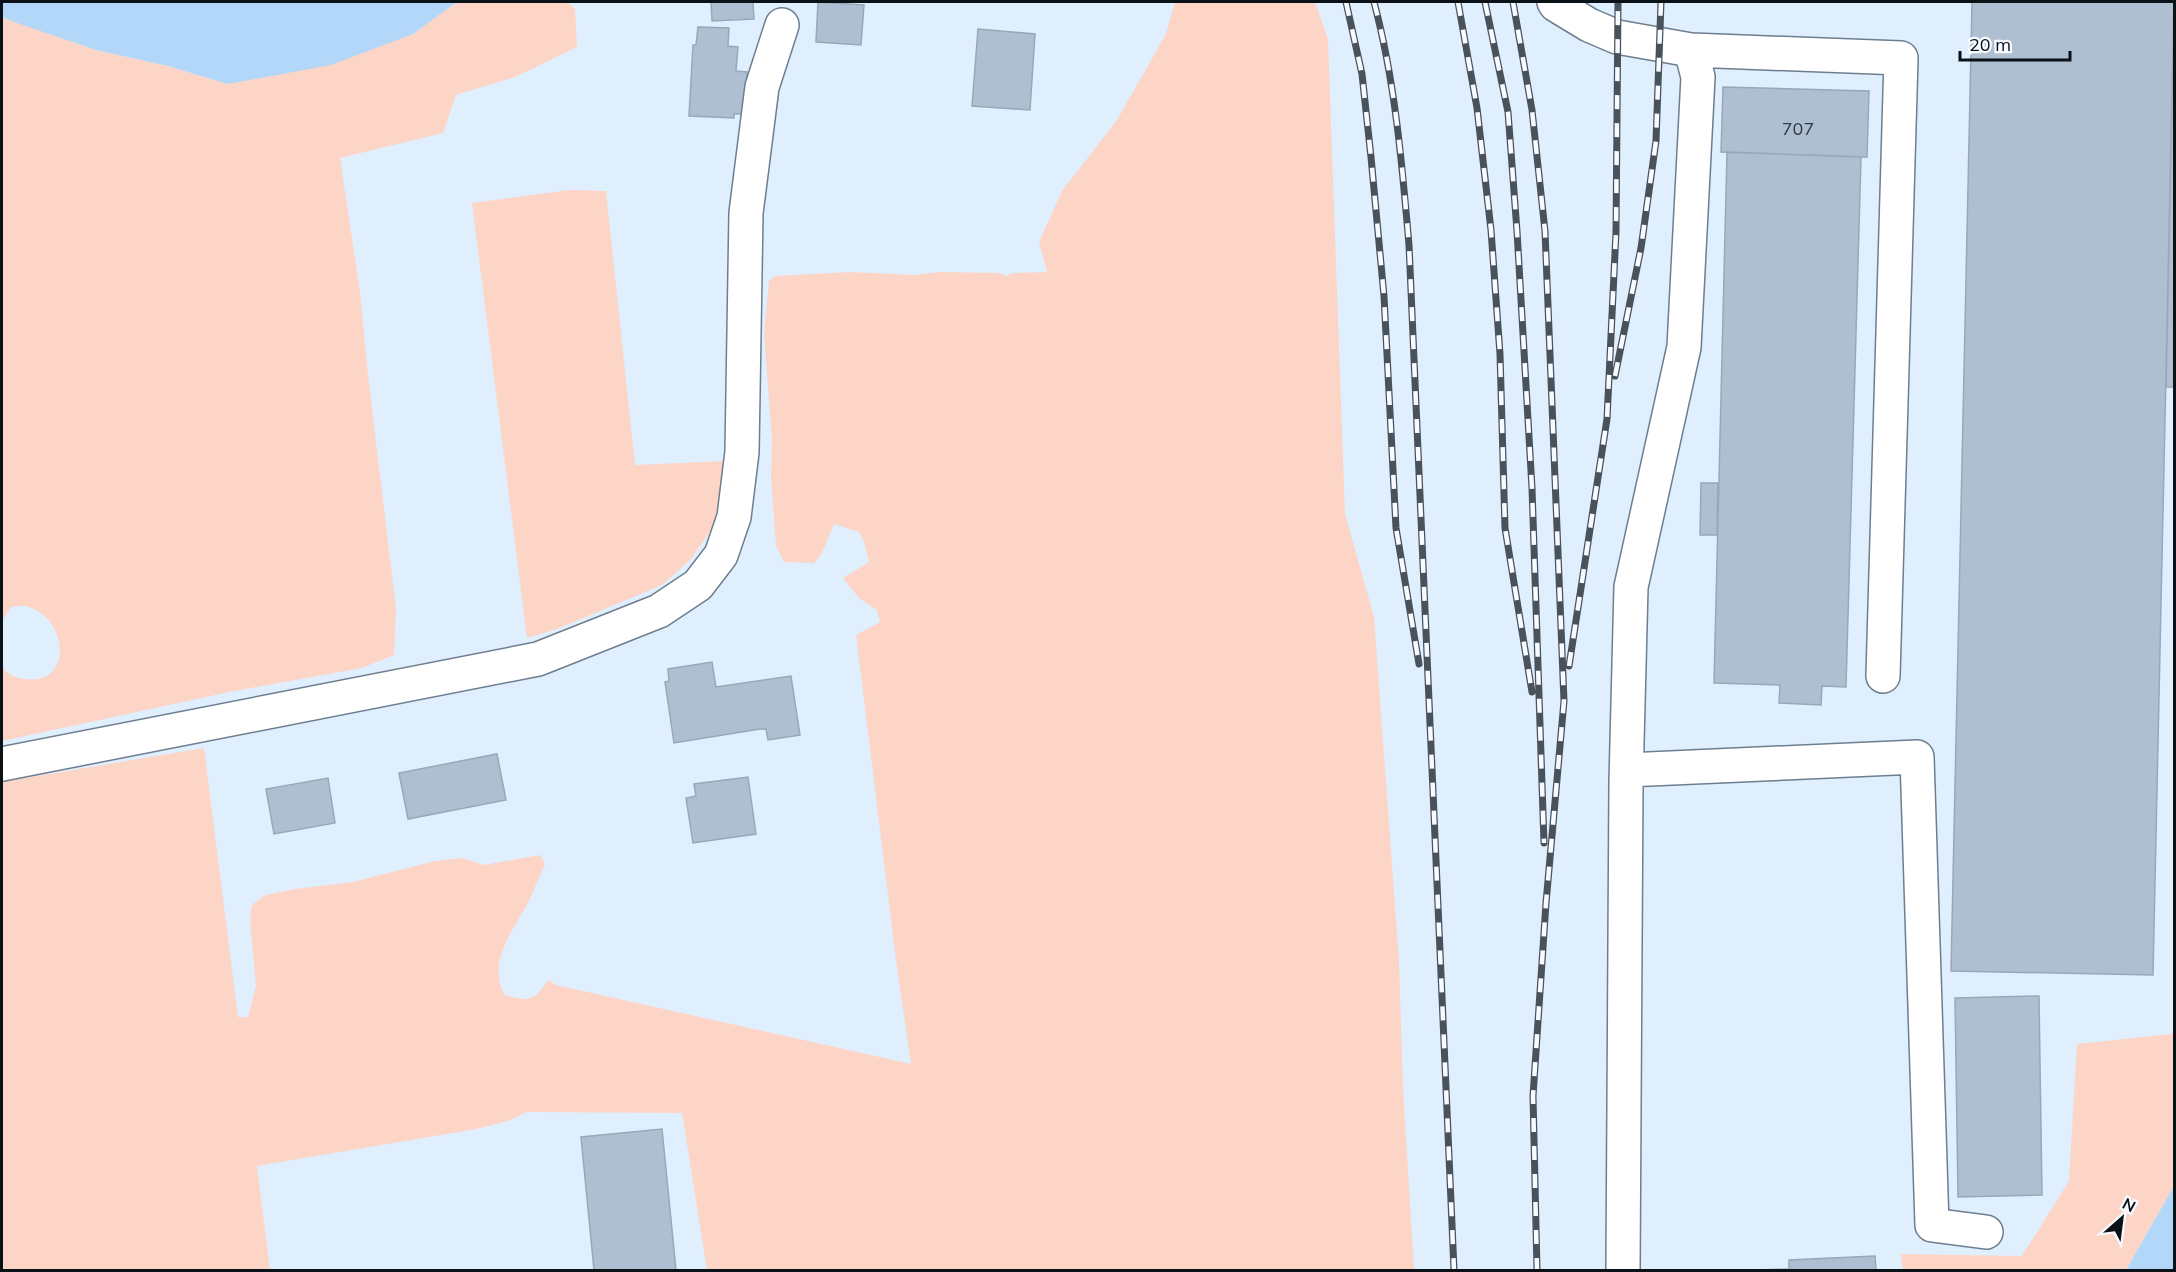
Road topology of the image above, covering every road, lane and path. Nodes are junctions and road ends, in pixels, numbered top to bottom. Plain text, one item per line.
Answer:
1 (1554, 2) edge
2 (782, 25) dead end
3 (1691, 50) junction
4 (1883, 676) dead end
5 (2, 764) edge
6 (1627, 770) junction
7 (1986, 1232) dead end
8 (1623, 1270) edge

1 - 3 street
2 - 5 street
3 - 4 street
3 - 6 street
6 - 7 street
6 - 8 street

